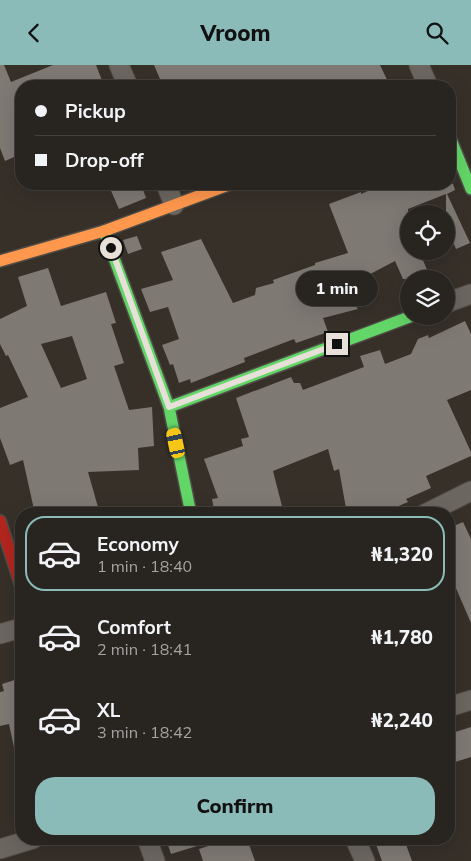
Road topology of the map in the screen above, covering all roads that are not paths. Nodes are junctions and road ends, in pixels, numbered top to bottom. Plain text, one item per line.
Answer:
1 (119, 65) edge
2 (419, 65) edge
3 (125, 80) edge
4 (425, 80) edge
5 (456, 147) edge
6 (467, 166) edge
7 (471, 189) edge
8 (168, 190) edge
9 (215, 190) edge
10 (174, 205) junction
11 (104, 231) junction
12 (0, 261) edge
13 (471, 294) edge
14 (455, 300) edge
15 (400, 320) edge
16 (169, 407) junction
17 (471, 491) edge
18 (190, 507) edge
19 (439, 507) edge
20 (0, 521) edge
21 (15, 567) edge
22 (15, 630) edge
23 (0, 634) edge
24 (471, 700) edge
25 (455, 705) edge
26 (15, 844) edge
27 (149, 845) edge
28 (358, 845) edge
29 (0, 849) edge
30 (155, 861) edge
31 (365, 861) edge

1 - 3 street
2 - 4 street
5 - 6 street
6 - 7 street
8 - 10 street
9 - 10 street
10 - 11 street
11 - 12 street
11 - 16 street
13 - 14 street
15 - 16 street
16 - 18 street
17 - 19 street
20 - 21 street
22 - 23 street
24 - 25 street
26 - 29 street
27 - 30 street
28 - 31 street

